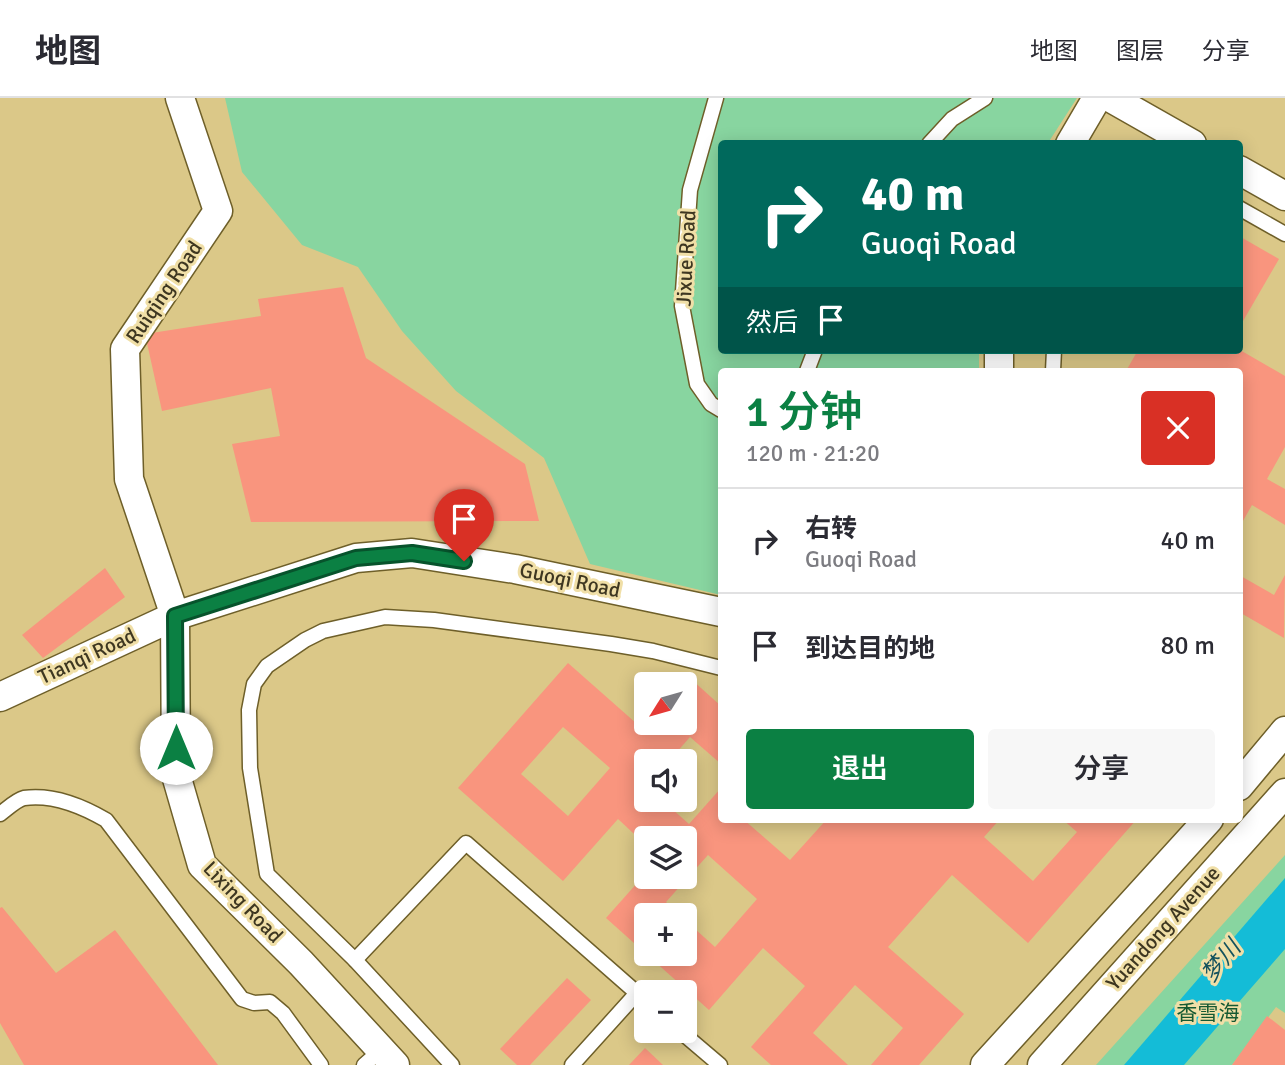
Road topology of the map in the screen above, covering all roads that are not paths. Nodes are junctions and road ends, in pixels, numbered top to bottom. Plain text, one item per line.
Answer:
1 (180, 98) edge
2 (716, 98) edge
3 (985, 98) edge
4 (1097, 98) edge
5 (1111, 98) edge
6 (933, 140) edge
7 (1072, 140) edge
8 (1185, 140) edge
9 (1243, 172) edge
10 (1284, 194) edge
11 (1243, 210) edge
12 (1285, 234) edge
13 (718, 408) edge
14 (718, 611) edge
15 (175, 616) junction
16 (718, 667) edge
17 (0, 697) edge
18 (1281, 745) edge
19 (1243, 782) edge
20 (1285, 793) edge
21 (0, 814) edge
22 (1205, 823) edge
23 (355, 960) junction
24 (634, 991) edge
25 (634, 1004) edge
26 (694, 1043) edge
27 (380, 1060) edge
28 (321, 1065) edge
29 (452, 1065) edge
30 (572, 1065) edge
31 (720, 1065) edge
32 (985, 1065) edge
33 (1042, 1065) edge

1 - 15 street, Ruiqing Road
2 - 13 lane, Jixue Road
3 - 6 lane
4 - 7 street
5 - 8 street
9 - 10 street
11 - 12 lane
14 - 15 street, Guoqi Road
15 - 17 street, Tianqi Road
15 - 27 street, Lixing Road
16 - 23 lane
18 - 19 street
20 - 33 street, Yuandong Avenue
21 - 28 lane
22 - 32 street, Yuandong Avenue
23 - 24 lane
23 - 29 lane
25 - 30 lane
26 - 31 lane

